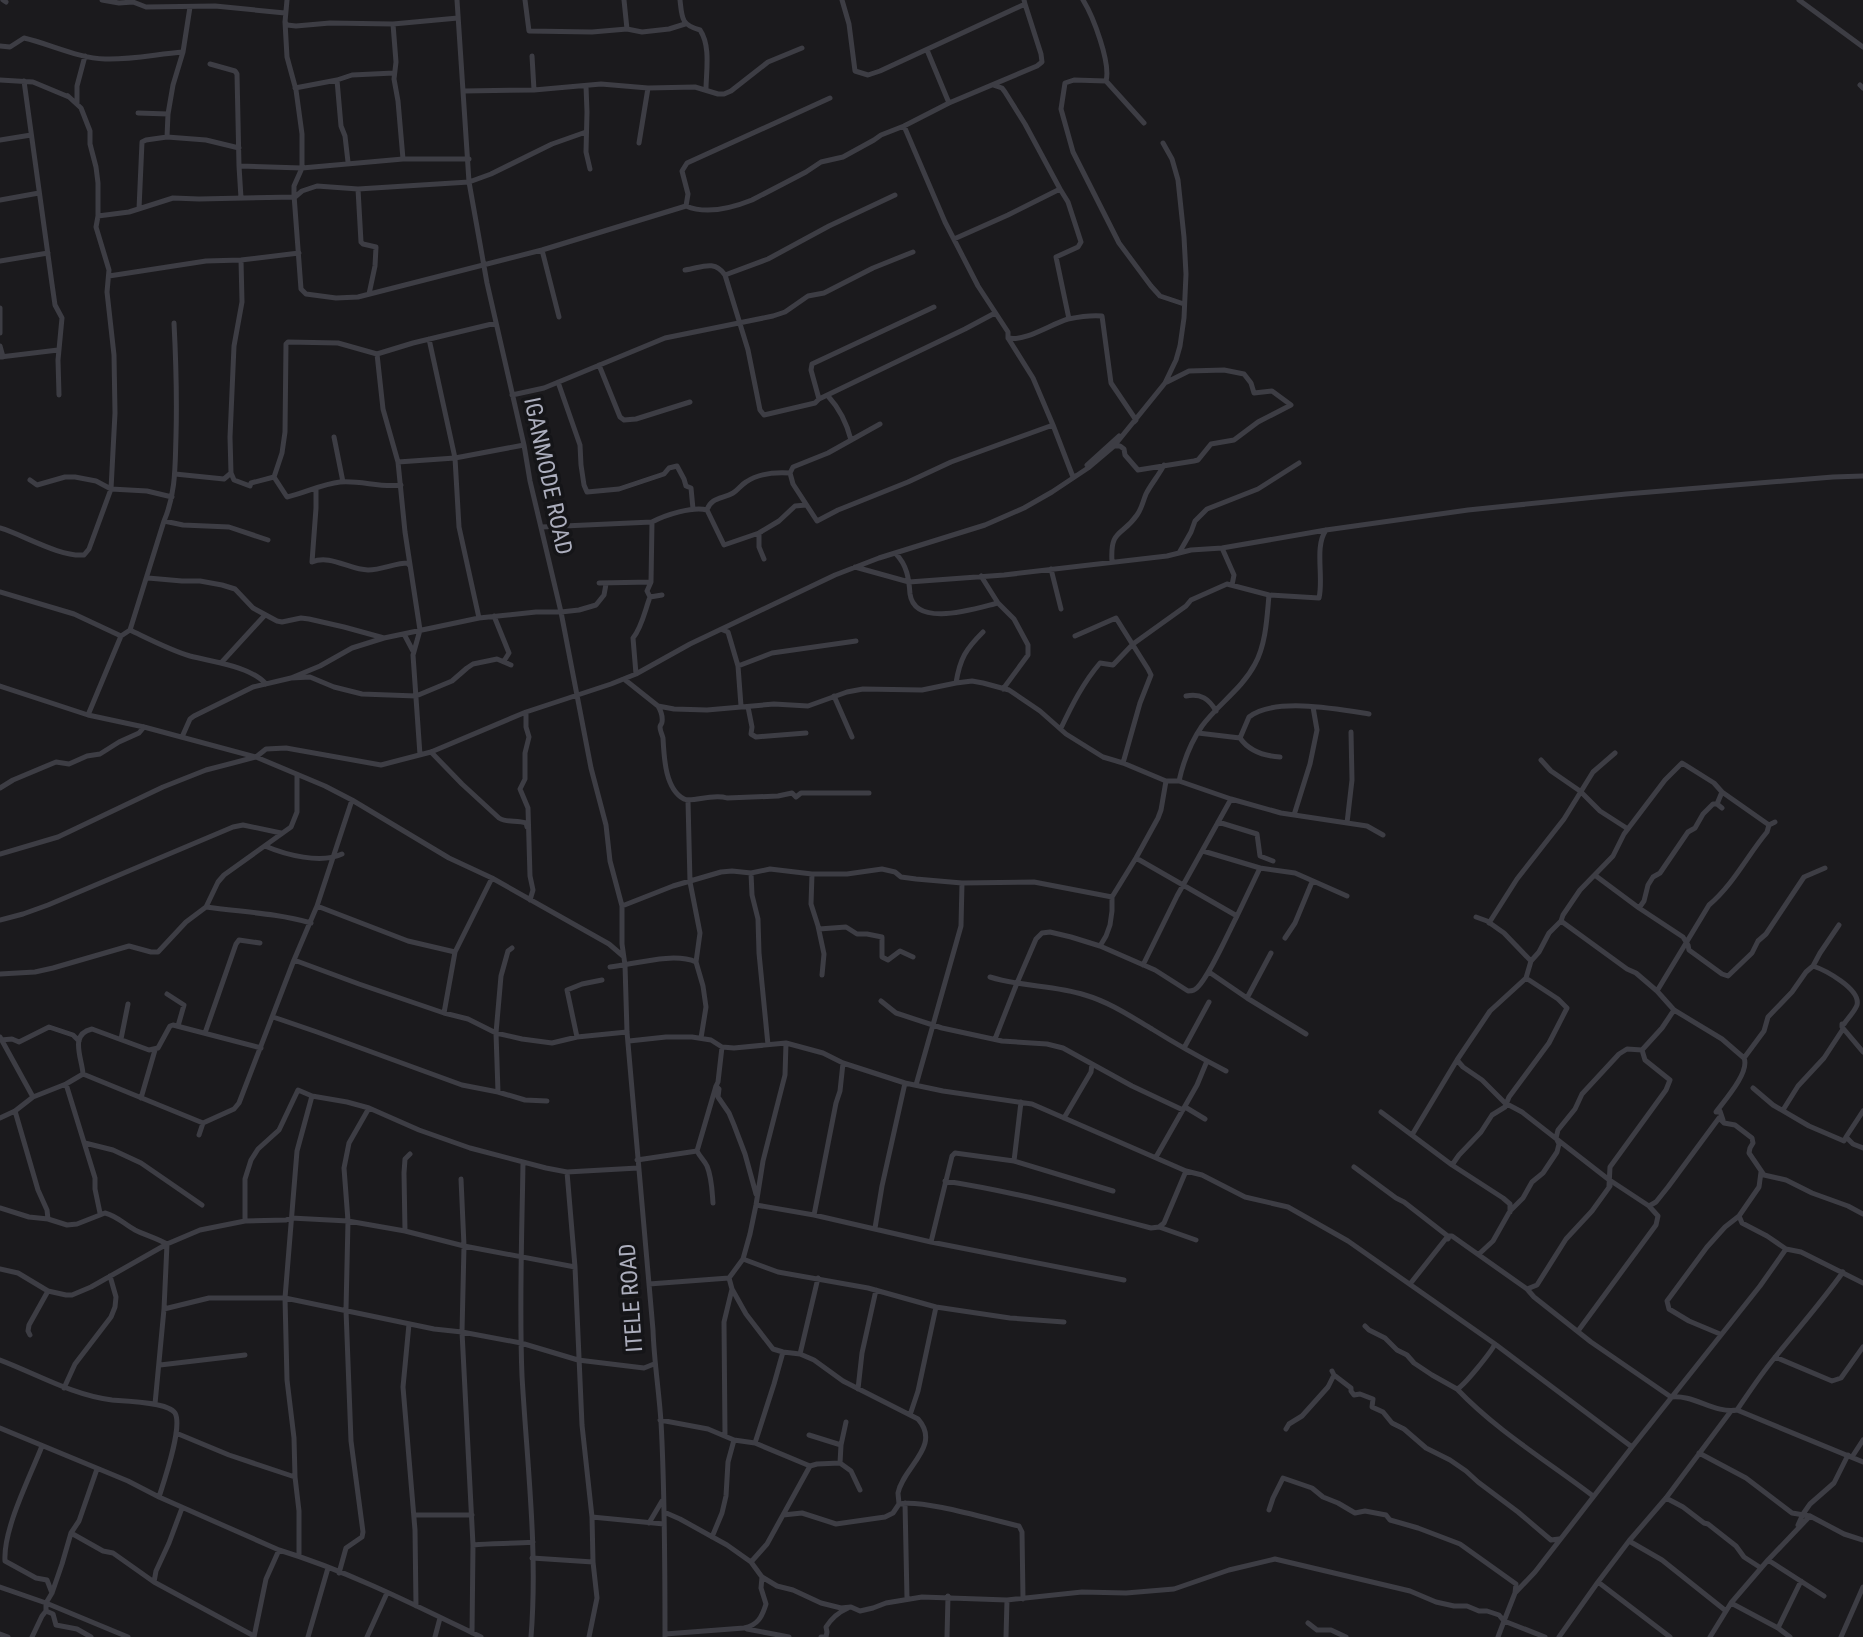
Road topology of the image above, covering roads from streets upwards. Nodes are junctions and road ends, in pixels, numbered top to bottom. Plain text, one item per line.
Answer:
1 (102, 0) edge
2 (287, 0) edge
3 (457, 0) edge
4 (525, 0) edge
5 (624, 0) edge
6 (680, 0) edge
7 (842, 0) edge
8 (1083, 0) edge
9 (1800, 0) edge
10 (1025, 2) edge
11 (190, 7) junction
12 (285, 13) junction
13 (458, 18) junction
14 (285, 22) junction
15 (393, 24) junction
16 (685, 24) junction
17 (627, 29) junction
18 (0, 46) edge
19 (1863, 47) edge
20 (802, 48) dead end
21 (927, 50) junction
22 (183, 52) junction
23 (532, 55) dead end
24 (85, 56) junction
25 (210, 64) dead end
26 (394, 73) junction
27 (0, 80) edge
28 (337, 80) junction
29 (1106, 80) junction
30 (24, 81) junction
31 (992, 85) junction
32 (77, 86) junction
33 (586, 86) junction
34 (295, 88) junction
35 (648, 88) junction
36 (534, 90) junction
37 (705, 90) junction
38 (464, 91) junction
39 (68, 96) junction
40 (830, 98) dead end
41 (949, 103) junction
42 (77, 104) junction
43 (138, 113) dead end
44 (168, 114) junction
45 (1144, 123) dead end
46 (904, 126) junction
47 (586, 132) junction
48 (31, 135) junction
49 (167, 137) junction
50 (0, 140) edge
51 (639, 143) dead end
52 (1163, 143) dead end
53 (239, 148) junction
54 (403, 159) junction
55 (469, 159) junction
56 (348, 162) junction
57 (239, 166) junction
58 (302, 168) junction
59 (590, 169) dead end
60 (470, 182) junction
61 (358, 189) junction
62 (1060, 189) junction
63 (39, 193) junction
64 (895, 195) dead end
65 (295, 197) junction
66 (242, 198) junction
67 (0, 200) edge
68 (686, 206) junction
69 (139, 209) junction
70 (98, 216) junction
71 (954, 239) junction
72 (542, 250) junction
73 (913, 252) dead end
74 (48, 253) junction
75 (299, 253) junction
76 (241, 260) junction
77 (0, 261) edge
78 (484, 265) junction
79 (685, 270) dead end
80 (725, 275) junction
81 (109, 276) junction
82 (369, 294) junction
83 (1184, 304) junction
84 (934, 307) dead end
85 (0, 308) edge
86 (995, 313) junction
87 (559, 317) dead end
88 (1069, 319) junction
89 (174, 323) dead end
90 (496, 323) junction
91 (738, 324) junction
92 (0, 334) edge
93 (1008, 338) junction
94 (429, 339) junction
95 (0, 346) edge
96 (58, 350) junction
97 (377, 354) junction
98 (1, 357) edge
99 (599, 365) junction
100 (558, 382) junction
101 (1165, 383) junction
102 (59, 395) dead end
103 (512, 395) junction
104 (828, 396) junction
105 (819, 399) junction
106 (690, 402) dead end
107 (1136, 420) junction
108 (880, 424) dead end
109 (1053, 425) junction
110 (334, 437) dead end
111 (851, 440) junction
112 (524, 445) junction
113 (1114, 446) junction
114 (455, 458) junction
115 (398, 463) junction
116 (1299, 463) dead end
117 (1164, 465) junction
118 (1152, 469) junction
119 (231, 473) junction
120 (790, 473) junction
121 (175, 474) junction
122 (1863, 476) edge
123 (274, 477) junction
124 (1158, 477) junction
125 (30, 480) dead end
126 (224, 480) junction
127 (234, 480) junction
128 (343, 482) junction
129 (401, 485) junction
130 (316, 488) junction
131 (111, 489) junction
132 (172, 497) junction
133 (806, 505) junction
134 (694, 509) junction
135 (707, 510) junction
136 (164, 521) junction
137 (652, 522) junction
138 (542, 527) junction
139 (0, 528) edge
140 (1326, 530) junction
141 (759, 533) junction
142 (268, 540) dead end
143 (1222, 548) junction
144 (1179, 553) junction
145 (895, 554) junction
146 (764, 559) dead end
147 (1112, 562) junction
148 (410, 567) junction
149 (855, 567) junction
150 (1051, 569) junction
151 (981, 576) junction
152 (148, 578) junction
153 (913, 581) junction
154 (651, 582) junction
155 (1232, 585) junction
156 (0, 592) edge
157 (662, 594) dead end
158 (1269, 595) junction
159 (650, 597) junction
160 (998, 603) junction
161 (1061, 610) dead end
162 (561, 612) junction
163 (265, 615) junction
164 (494, 616) junction
165 (479, 618) junction
166 (130, 630) junction
167 (420, 630) junction
168 (722, 630) junction
169 (983, 632) dead end
170 (404, 634) junction
171 (121, 636) junction
172 (1074, 636) dead end
173 (384, 638) junction
174 (856, 641) dead end
175 (1133, 644) junction
176 (413, 651) junction
177 (504, 661) junction
178 (221, 663) junction
179 (511, 665) dead end
180 (738, 666) junction
181 (636, 674) junction
182 (291, 678) junction
183 (624, 679) junction
184 (956, 683) junction
185 (266, 684) junction
186 (0, 686) edge
187 (1003, 690) junction
188 (416, 696) junction
189 (577, 696) junction
190 (834, 696) junction
191 (1186, 696) dead end
192 (745, 706) junction
193 (1313, 707) junction
194 (662, 709) junction
195 (1216, 711) junction
196 (526, 712) junction
197 (1369, 714) dead end
198 (88, 715) junction
199 (144, 727) junction
200 (1061, 728) junction
201 (1350, 732) dead end
202 (806, 733) dead end
203 (1198, 733) junction
204 (182, 737) junction
205 (852, 737) dead end
206 (1240, 738) junction
207 (431, 752) junction
208 (1615, 753) dead end
209 (420, 755) junction
210 (256, 757) junction
211 (1280, 757) dead end
212 (1541, 760) dead end
213 (1124, 763) junction
214 (297, 775) junction
215 (1166, 781) junction
216 (1179, 781) junction
217 (0, 788) edge
218 (1580, 791) junction
219 (1722, 792) junction
220 (869, 793) dead end
221 (1231, 799) junction
222 (352, 800) junction
223 (688, 801) junction
224 (1294, 815) junction
225 (1218, 822) junction
226 (1347, 823) junction
227 (1628, 829) junction
228 (529, 830) junction
229 (281, 833) junction
230 (1383, 835) dead end
231 (265, 846) junction
232 (1203, 851) junction
233 (0, 854) edge
234 (342, 854) dead end
235 (333, 858) junction
236 (1136, 858) junction
237 (1273, 861) dead end
238 (1825, 867) dead end
239 (1260, 868) junction
240 (751, 873) junction
241 (813, 874) junction
242 (1595, 876) junction
243 (492, 878) junction
244 (690, 882) junction
245 (1312, 882) junction
246 (962, 883) junction
247 (1184, 886) junction
248 (1347, 896) dead end
249 (1112, 897) junction
250 (530, 900) junction
251 (206, 906) junction
252 (317, 906) junction
253 (622, 906) junction
254 (1639, 908) junction
255 (1237, 916) junction
256 (1476, 917) dead end
257 (0, 920) edge
258 (1561, 921) junction
259 (311, 923) junction
260 (1489, 923) junction
261 (1839, 925) dead end
262 (819, 929) junction
263 (1285, 939) dead end
264 (260, 943) dead end
265 (1686, 943) junction
266 (609, 944) junction
267 (622, 944) junction
268 (1100, 946) junction
269 (512, 948) dead end
270 (454, 952) junction
271 (1271, 953) dead end
272 (623, 956) junction
273 (914, 957) dead end
274 (294, 960) junction
275 (1531, 961) junction
276 (696, 962) junction
277 (625, 965) junction
278 (1143, 965) junction
279 (1813, 966) junction
280 (610, 967) dead end
281 (1209, 972) junction
282 (0, 974) edge
283 (822, 975) dead end
284 (990, 977) dead end
285 (1526, 978) junction
286 (602, 980) dead end
287 (1017, 983) junction
288 (1657, 991) junction
289 (167, 993) dead end
290 (1247, 998) junction
291 (881, 1001) dead end
292 (1209, 1002) dead end
293 (128, 1004) dead end
294 (1674, 1010) junction
295 (444, 1013) junction
296 (273, 1017) junction
297 (934, 1024) junction
298 (178, 1026) junction
299 (1843, 1029) junction
300 (627, 1032) junction
301 (205, 1033) junction
302 (496, 1033) junction
303 (1306, 1034) dead end
304 (577, 1037) junction
305 (701, 1038) junction
306 (1, 1039) edge
307 (121, 1039) junction
308 (995, 1039) junction
309 (79, 1041) junction
310 (628, 1041) junction
311 (786, 1043) junction
312 (768, 1045) junction
313 (722, 1047) junction
314 (261, 1048) junction
315 (1184, 1048) junction
316 (2, 1049) edge
317 (155, 1050) junction
318 (1642, 1050) junction
319 (1863, 1052) edge
320 (1744, 1058) junction
321 (1457, 1060) junction
322 (1207, 1062) junction
323 (843, 1063) junction
324 (1092, 1064) junction
325 (1099, 1068) junction
326 (1226, 1071) dead end
327 (1091, 1072) junction
328 (83, 1074) junction
329 (905, 1083) junction
330 (66, 1084) junction
331 (916, 1085) junction
332 (716, 1086) junction
333 (1753, 1088) dead end
334 (498, 1092) junction
335 (312, 1096) junction
336 (33, 1097) junction
337 (141, 1098) junction
338 (547, 1101) dead end
339 (1021, 1102) junction
340 (1506, 1104) junction
341 (369, 1108) junction
342 (1184, 1108) junction
343 (1783, 1110) junction
344 (15, 1111) junction
345 (1863, 1111) edge
346 (1381, 1112) dead end
347 (0, 1118) edge
348 (1065, 1118) junction
349 (1205, 1119) dead end
350 (203, 1123) junction
351 (1724, 1123) junction
352 (199, 1135) dead end
353 (1412, 1135) junction
354 (1846, 1137) junction
355 (1556, 1138) junction
356 (85, 1143) junction
357 (1863, 1148) edge
358 (697, 1151) junction
359 (410, 1154) dead end
360 (1156, 1157) junction
361 (637, 1160) junction
362 (1014, 1161) junction
363 (523, 1162) junction
364 (1452, 1165) junction
365 (1354, 1167) dead end
366 (638, 1168) junction
367 (1186, 1171) junction
368 (567, 1172) junction
369 (1761, 1172) junction
370 (461, 1179) dead end
371 (1608, 1179) junction
372 (945, 1181) junction
373 (1616, 1183) junction
374 (1609, 1186) junction
375 (1113, 1191) dead end
376 (757, 1197) junction
377 (713, 1203) dead end
378 (202, 1205) dead end
379 (756, 1205) junction
380 (1649, 1206) junction
381 (0, 1208) edge
382 (1510, 1212) junction
383 (100, 1213) junction
384 (1863, 1214) edge
385 (814, 1215) junction
386 (1739, 1216) junction
387 (291, 1218) junction
388 (48, 1219) junction
389 (244, 1221) junction
390 (348, 1221) junction
391 (1159, 1227) junction
392 (875, 1228) junction
393 (405, 1231) junction
394 (1449, 1237) junction
395 (1196, 1240) dead end
396 (931, 1242) junction
397 (167, 1244) junction
398 (464, 1246) junction
399 (1786, 1249) junction
400 (1479, 1254) junction
401 (521, 1256) junction
402 (743, 1259) junction
403 (575, 1267) junction
404 (0, 1269) edge
405 (1843, 1272) junction
406 (110, 1276) junction
407 (729, 1278) junction
408 (818, 1279) junction
409 (1124, 1280) dead end
410 (1863, 1283) edge
411 (649, 1284) junction
412 (1412, 1286) junction
413 (732, 1289) junction
414 (1527, 1289) junction
415 (876, 1290) junction
416 (48, 1291) junction
417 (285, 1298) junction
418 (936, 1307) junction
419 (164, 1309) junction
420 (346, 1310) junction
421 (1064, 1322) dead end
422 (409, 1324) junction
423 (1365, 1326) dead end
424 (1577, 1331) junction
425 (462, 1332) junction
426 (1720, 1334) junction
427 (30, 1335) dead end
428 (521, 1343) junction
429 (1495, 1344) junction
430 (1863, 1348) edge
431 (783, 1352) junction
432 (800, 1354) junction
433 (245, 1355) dead end
434 (1776, 1357) junction
435 (0, 1360) edge
436 (578, 1360) junction
437 (160, 1365) junction
438 (654, 1368) junction
439 (64, 1388) junction
440 (858, 1389) junction
441 (1457, 1389) junction
442 (1671, 1396) junction
443 (155, 1405) junction
444 (1734, 1410) junction
445 (910, 1415) junction
446 (660, 1420) junction
447 (846, 1422) dead end
448 (0, 1429) edge
449 (1286, 1429) dead end
450 (176, 1433) junction
451 (726, 1435) junction
452 (808, 1435) dead end
453 (734, 1440) junction
454 (1863, 1440) edge
455 (754, 1443) junction
456 (841, 1445) junction
457 (41, 1446) junction
458 (1632, 1447) junction
459 (1699, 1453) junction
460 (1850, 1456) junction
461 (1863, 1462) edge
462 (840, 1463) junction
463 (810, 1466) junction
464 (97, 1469) junction
465 (295, 1477) junction
466 (860, 1490) dead end
467 (1593, 1496) junction
468 (159, 1497) junction
469 (1666, 1498) junction
470 (663, 1500) junction
471 (789, 1503) junction
472 (902, 1503) junction
473 (182, 1508) junction
474 (1269, 1510) dead end
475 (664, 1512) junction
476 (797, 1513) junction
477 (414, 1515) junction
478 (472, 1515) junction
479 (783, 1515) junction
480 (1807, 1515) junction
481 (592, 1517) junction
482 (649, 1523) junction
483 (664, 1524) junction
484 (71, 1533) junction
485 (712, 1537) junction
486 (1551, 1540) junction
487 (1863, 1540) edge
488 (1629, 1541) junction
489 (533, 1542) junction
490 (1558, 1542) junction
491 (473, 1545) junction
492 (279, 1550) junction
493 (299, 1556) junction
494 (532, 1558) junction
495 (1544, 1559) junction
496 (1768, 1560) junction
497 (593, 1562) junction
498 (751, 1562) junction
499 (328, 1568) junction
500 (1761, 1568) junction
501 (340, 1573) junction
502 (762, 1577) junction
503 (1801, 1581) junction
504 (154, 1582) junction
505 (1598, 1582) junction
506 (0, 1587) edge
507 (1863, 1587) edge
508 (52, 1593) junction
509 (387, 1593) junction
510 (1515, 1593) junction
511 (948, 1596) junction
512 (1824, 1596) dead end
513 (907, 1598) junction
514 (1023, 1599) junction
515 (1007, 1600) junction
516 (46, 1603) junction
517 (1731, 1603) junction
518 (416, 1606) junction
519 (850, 1607) junction
520 (46, 1611) junction
521 (1726, 1611) junction
522 (440, 1618) junction
523 (1504, 1621) junction
524 (1308, 1623) dead end
525 (744, 1628) junction
526 (1778, 1628) junction
527 (472, 1633) junction
528 (0, 1634) edge
529 (665, 1636) edge
530 (8, 1637) edge
531 (32, 1637) edge
532 (91, 1637) edge
533 (128, 1637) edge
534 (254, 1637) edge
535 (308, 1637) edge
536 (367, 1637) edge
537 (435, 1637) edge
538 (481, 1637) edge
539 (531, 1637) edge
540 (589, 1637) edge
541 (742, 1637) edge
542 (789, 1637) edge
543 (821, 1637) edge
544 (947, 1637) edge
545 (1006, 1637) edge
546 (1346, 1637) edge
547 (1498, 1637) edge
548 (1545, 1637) edge
549 (1559, 1637) edge
550 (1670, 1637) edge
551 (1710, 1637) edge
552 (1790, 1637) edge
553 (1841, 1637) edge

1 - 11 street
2 - 12 street
3 - 13 street, IGANMODE ROAD
4 - 17 street
5 - 17 street
6 - 16 street
7 - 21 street
8 - 29 street
9 - 19 street
10 - 21 street
10 - 31 street
11 - 12 street
11 - 22 street
12 - 14 street
13 - 15 street
13 - 38 street, IGANMODE ROAD
14 - 15 street
14 - 34 street
15 - 26 street
16 - 17 street
16 - 37 street
18 - 24 street
20 - 37 street
21 - 41 street
22 - 24 street
22 - 44 street
23 - 36 street
24 - 32 street
25 - 53 street
26 - 28 street
26 - 54 street
27 - 30 street
28 - 34 street
28 - 56 street
29 - 45 street
29 - 83 street
30 - 39 street
30 - 48 street
31 - 41 street
31 - 62 street
32 - 39 street
32 - 42 street
33 - 35 street
33 - 36 street
33 - 47 street
34 - 58 street
35 - 37 street
35 - 51 street
36 - 38 street
38 - 55 street, IGANMODE ROAD
39 - 42 street
40 - 68 street
41 - 46 street
42 - 70 street
43 - 44 street
44 - 49 street
46 - 68 street
46 - 71 street
47 - 59 street
47 - 60 street
48 - 50 street
48 - 63 street
49 - 53 street
49 - 69 street
52 - 83 street
53 - 57 street
54 - 55 street
54 - 56 street
55 - 60 street, IGANMODE ROAD
56 - 58 street
57 - 58 street
57 - 66 street
58 - 65 street
60 - 61 street
60 - 78 street, IGANMODE ROAD
61 - 65 street
61 - 82 street
62 - 71 street
62 - 88 street
63 - 67 street
63 - 74 street
64 - 80 street
65 - 66 street
65 - 75 street
66 - 69 street
68 - 72 street
69 - 70 street
70 - 81 street
71 - 86 street
72 - 78 street
72 - 87 street
73 - 91 street
74 - 77 street
74 - 96 street
75 - 76 street
75 - 82 street
76 - 81 street
76 - 119 street
78 - 82 street
78 - 90 street, IGANMODE ROAD
79 - 80 street
80 - 91 street
81 - 131 street
83 - 101 street
84 - 105 street
85 - 92 street
86 - 93 street
86 - 104 street
88 - 93 street
88 - 107 street
89 - 121 street
90 - 94 street
90 - 103 street, IGANMODE ROAD
91 - 99 street
91 - 105 street
93 - 109 street
94 - 97 street
94 - 114 street
95 - 98 street
96 - 98 street
96 - 102 street
97 - 115 street
97 - 123 street
99 - 100 street
99 - 106 street
100 - 103 street
100 - 134 street
101 - 107 street
101 - 117 street
103 - 112 street, IGANMODE ROAD
104 - 105 street
104 - 111 street
107 - 109 street
107 - 113 street
108 - 111 street
109 - 133 street
110 - 128 street
111 - 120 street
112 - 114 street
112 - 138 street, IGANMODE ROAD
113 - 118 street
113 - 145 street
114 - 115 street
114 - 165 street
115 - 129 street
116 - 144 street
117 - 118 street
117 - 124 street
118 - 124 street
119 - 126 street
119 - 127 street
120 - 133 street
120 - 135 street
121 - 126 street
121 - 132 street
122 - 140 street
123 - 127 street
123 - 130 street
124 - 147 street
125 - 131 street
126 - 127 street
128 - 129 street
128 - 130 street
129 - 148 street
130 - 148 street
131 - 132 street
131 - 139 street
132 - 136 street
133 - 141 street
134 - 135 street
134 - 137 street
135 - 141 street
136 - 142 street
136 - 152 street
137 - 138 street
137 - 154 street
138 - 162 street, IGANMODE ROAD
140 - 143 street
140 - 158 street
141 - 146 street
143 - 144 street
143 - 155 street
144 - 147 street
145 - 149 street
145 - 153 street
147 - 150 street
148 - 167 street
149 - 153 street
149 - 168 street
150 - 151 street
150 - 161 street
151 - 153 street
151 - 160 street
152 - 163 street
152 - 166 street
153 - 160 street
154 - 159 street
154 - 162 street
155 - 158 street
155 - 175 street
156 - 171 street
157 - 159 street
158 - 195 street
159 - 181 street
160 - 187 street
162 - 164 street
162 - 189 street, IGANMODE ROAD
163 - 173 street
163 - 178 street
164 - 165 street
164 - 177 street
165 - 167 street
166 - 171 street
166 - 178 street
167 - 170 street
167 - 176 street
168 - 180 street
168 - 181 street
169 - 184 street
170 - 173 street
170 - 176 street
171 - 198 street
172 - 175 street
173 - 182 street
174 - 180 street
175 - 200 street
175 - 213 street
176 - 188 street
177 - 179 street
177 - 188 street
178 - 185 street
180 - 192 street
181 - 183 street
182 - 185 street
182 - 188 street
183 - 189 street
183 - 194 street
184 - 187 street
184 - 190 street
185 - 204 street
186 - 198 street
187 - 200 street
188 - 209 street
189 - 196 street
189 - 253 street, IGANMODE ROAD
190 - 192 street
190 - 205 street
191 - 195 street
192 - 194 street
192 - 202 street
193 - 197 street
193 - 206 street
193 - 224 street
194 - 223 street
195 - 203 street
196 - 207 street
196 - 228 street
198 - 199 street
199 - 204 street
199 - 217 street
200 - 213 street
201 - 226 street
203 - 206 street
203 - 216 street
204 - 210 street
206 - 211 street
207 - 209 street
207 - 228 street
208 - 218 street
209 - 210 street
210 - 214 street
210 - 233 street
212 - 218 street
213 - 215 street
214 - 222 street
214 - 229 street
215 - 216 street
215 - 236 street
216 - 221 street
218 - 227 street
218 - 260 street
219 - 227 street
219 - 254 street
219 - 265 street
220 - 223 street
221 - 224 street
221 - 225 street
222 - 235 street
222 - 243 street
223 - 244 street
224 - 226 street
225 - 232 street
225 - 237 street
226 - 230 street
227 - 242 street
228 - 250 street
229 - 231 street
229 - 257 street
231 - 235 street
231 - 251 street
232 - 239 street
232 - 247 street
234 - 235 street
235 - 252 street
236 - 247 street
236 - 249 street
238 - 265 street
239 - 245 street
239 - 255 street
240 - 241 street
240 - 244 street
240 - 312 street
241 - 246 street
241 - 262 street
242 - 254 street
242 - 258 street
243 - 250 street
243 - 270 street
244 - 253 street
244 - 276 street
245 - 248 street
245 - 263 street
246 - 249 street
246 - 297 street
247 - 255 street
247 - 278 street
249 - 268 street
250 - 266 street
251 - 259 street
251 - 282 street
252 - 259 street
252 - 270 street
253 - 267 street, IGANMODE ROAD
254 - 265 street
255 - 281 street
256 - 260 street
258 - 275 street
258 - 288 street
259 - 274 street
260 - 275 street
261 - 279 street
262 - 273 street
262 - 283 street
264 - 301 street
265 - 288 street
266 - 267 street
266 - 272 street
267 - 272 street, IGANMODE ROAD
268 - 278 street
268 - 287 street
269 - 302 street
270 - 295 street
271 - 290 street
272 - 277 street, ITELE ROAD
274 - 295 street
274 - 296 street
275 - 285 street
276 - 277 street
276 - 305 street
277 - 280 street
277 - 300 street, ITELE ROAD
278 - 281 street
279 - 299 street
279 - 320 street
281 - 290 street
284 - 287 street
285 - 321 street
285 - 340 street
286 - 304 street
287 - 308 street
287 - 315 street
288 - 294 street
289 - 298 street
290 - 303 street
291 - 297 street
292 - 315 street
293 - 307 street
294 - 318 street
294 - 320 street
295 - 302 street
296 - 314 street
296 - 334 street
297 - 308 street
297 - 331 street
298 - 301 street
298 - 317 street
299 - 319 street
299 - 343 street
300 - 304 street
300 - 310 street, ITELE ROAD
301 - 314 street
302 - 304 street
302 - 334 street
305 - 310 street
305 - 313 street
306 - 309 street
306 - 316 street
307 - 309 street
307 - 317 street
308 - 324 street
309 - 328 street
310 - 361 street, ITELE ROAD
311 - 312 street
311 - 323 street
311 - 376 street
312 - 313 street
313 - 332 street
314 - 350 street
315 - 322 street
316 - 336 street
317 - 337 street
318 - 355 street
318 - 371 street
320 - 351 street
321 - 340 street
321 - 353 street
322 - 326 street
322 - 342 street
323 - 329 street
323 - 385 street
324 - 325 street
324 - 327 street
325 - 327 street
325 - 342 street
327 - 348 street
328 - 330 street
328 - 337 street
329 - 331 street
329 - 392 street
330 - 336 street
330 - 356 street
331 - 339 street
332 - 358 street
332 - 376 street
333 - 343 street
334 - 338 street
335 - 341 street
335 - 387 street
335 - 389 street
336 - 344 street
337 - 350 street
339 - 348 street
339 - 362 street
340 - 355 street
340 - 364 street
341 - 363 street
341 - 390 street
342 - 349 street
342 - 360 street
343 - 354 street
344 - 347 street
344 - 388 street
345 - 354 street
346 - 353 street
348 - 360 street
350 - 352 street
351 - 369 street
351 - 380 street
353 - 364 street
354 - 357 street
355 - 371 street
355 - 382 street
356 - 378 street
356 - 383 street
358 - 361 street
358 - 377 street
359 - 393 street
360 - 367 street
361 - 366 street, ITELE ROAD
362 - 372 street
362 - 375 street
363 - 368 street
363 - 401 street
364 - 382 street
365 - 394 street
366 - 368 street
366 - 411 street, ITELE ROAD
367 - 391 street
367 - 412 street
368 - 403 street
369 - 384 street
369 - 386 street
370 - 398 street
371 - 373 street
371 - 374 street
372 - 391 street
372 - 396 street
373 - 374 street
373 - 380 street
374 - 414 street
376 - 379 street
379 - 385 street
379 - 402 street
380 - 424 street
381 - 388 street
382 - 400 street
383 - 388 street
383 - 397 street
385 - 392 street
386 - 399 street
386 - 426 street
387 - 389 street
387 - 390 street
387 - 417 street
389 - 397 street
390 - 393 street
390 - 420 street
391 - 395 street
392 - 396 street
393 - 398 street
394 - 400 street
394 - 412 street
396 - 409 street
397 - 406 street
397 - 419 street
398 - 401 street
398 - 425 street
399 - 405 street
399 - 426 street
400 - 414 street
401 - 403 street
401 - 428 street
402 - 407 street
402 - 408 street
403 - 436 street
404 - 416 street
405 - 410 street
405 - 434 street
406 - 416 street
406 - 439 street
407 - 411 street
407 - 413 street
408 - 415 street
408 - 432 street
411 - 438 street, ITELE ROAD
412 - 429 street
413 - 431 street
413 - 451 street
414 - 424 street
415 - 418 street
415 - 440 street
416 - 427 street
417 - 419 street
417 - 420 street
417 - 465 street
418 - 421 street
418 - 445 street
419 - 437 street
420 - 422 street
420 - 501 street
422 - 425 street
422 - 477 street
423 - 441 street
424 - 442 street
425 - 428 street
425 - 478 street
426 - 442 street
428 - 436 street
428 - 489 street
429 - 441 street
429 - 458 street
430 - 434 street
431 - 432 street
431 - 455 street
432 - 440 street
433 - 437 street
434 - 444 street
435 - 439 street
436 - 438 street
436 - 481 street
437 - 443 street
438 - 446 street, ITELE ROAD
439 - 443 street
440 - 445 street
441 - 467 street
442 - 444 street
442 - 458 street
443 - 450 street
444 - 459 street
444 - 460 street
445 - 472 street
446 - 451 street
446 - 470 street, ITELE ROAD
447 - 456 street
448 - 457 street
449 - 486 street
450 - 465 street
450 - 468 street
451 - 453 street
452 - 456 street
453 - 455 street
453 - 485 street
454 - 460 street
455 - 463 street
456 - 462 street
457 - 464 street
457 - 508 street
458 - 467 street
459 - 469 street
459 - 480 street
460 - 461 street
460 - 480 street
462 - 463 street
462 - 466 street
463 - 471 street
464 - 468 street
464 - 484 street
465 - 493 street
467 - 490 street
468 - 473 street
469 - 488 street
469 - 500 street
470 - 475 street, ITELE ROAD
470 - 482 street
471 - 476 street
471 - 479 street
472 - 476 street
472 - 513 street
472 - 514 street
473 - 492 street
473 - 504 street
474 - 510 street
475 - 483 street, ITELE ROAD
475 - 485 street
476 - 479 street
477 - 478 street
477 - 518 street
478 - 491 street
479 - 498 street
480 - 487 street
480 - 496 street
481 - 482 street
481 - 497 street
482 - 483 street
483 - 529 street, ITELE ROAD
484 - 504 street
484 - 508 street
485 - 498 street
486 - 490 street
486 - 495 street
488 - 505 street
488 - 521 street
489 - 491 street
489 - 494 street
490 - 495 street
491 - 527 street
492 - 493 street
492 - 534 street
493 - 499 street
494 - 497 street
494 - 539 street
495 - 510 street
496 - 500 street
496 - 503 street
497 - 540 street
498 - 502 street
499 - 501 street
499 - 535 street
500 - 517 street
501 - 509 street
502 - 519 street
502 - 525 street
503 - 512 street
503 - 526 street
504 - 534 street
505 - 549 street
505 - 550 street
506 - 516 street
507 - 553 street
508 - 516 street
509 - 518 street
509 - 536 street
510 - 523 street
511 - 513 street
511 - 515 street
511 - 544 street
513 - 519 street
514 - 515 street
514 - 523 street
515 - 545 street
516 - 520 street
516 - 533 street
517 - 521 street
517 - 526 street
518 - 522 street
519 - 543 street
520 - 531 street
520 - 532 street
521 - 551 street
522 - 527 street
522 - 537 street
523 - 547 street
523 - 548 street
524 - 546 street
525 - 529 street
525 - 541 street
525 - 542 street
526 - 552 street
527 - 538 street
528 - 530 street

